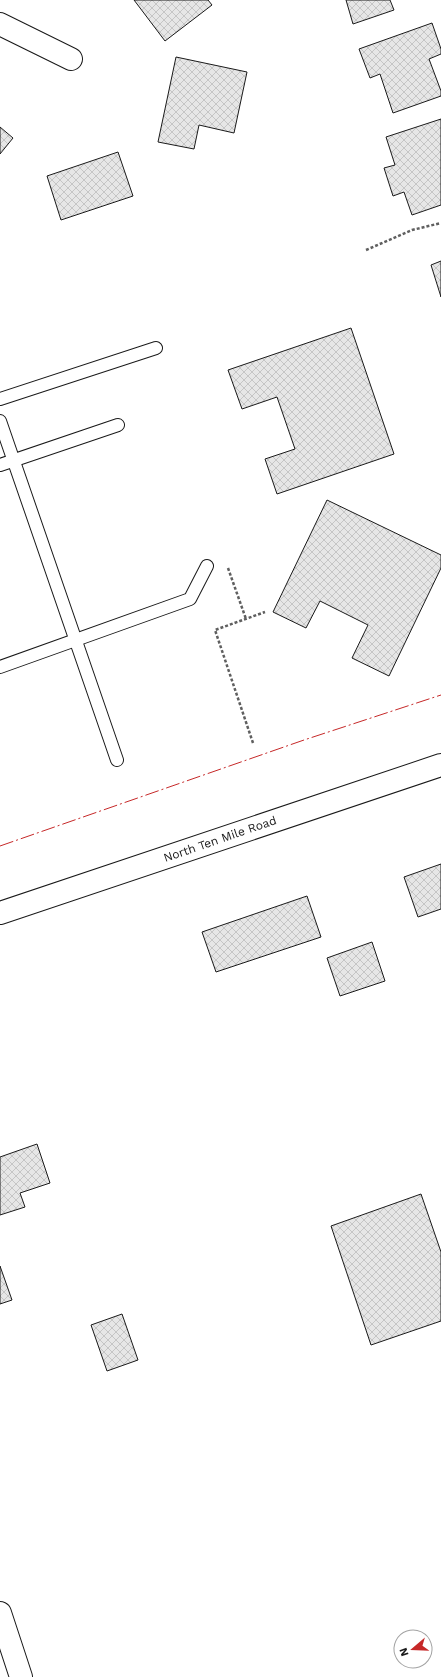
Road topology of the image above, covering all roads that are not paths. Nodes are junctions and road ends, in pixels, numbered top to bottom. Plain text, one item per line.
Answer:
1 (0, 24) edge
2 (71, 59) dead end
3 (156, 348) dead end
4 (0, 399) edge
5 (0, 421) edge
6 (118, 425) dead end
7 (14, 461) junction
8 (0, 465) edge
9 (207, 566) dead end
10 (76, 640) junction
11 (0, 667) edge
12 (117, 760) dead end
13 (441, 765) edge
14 (0, 913) edge
15 (0, 1613) edge
16 (21, 1677) edge

1 - 2 main road
3 - 4 lane
5 - 7 lane
6 - 7 lane
7 - 8 lane
7 - 10 lane
9 - 10 lane
10 - 11 lane
10 - 12 lane
13 - 14 main road, North Ten Mile Road
15 - 16 main road

